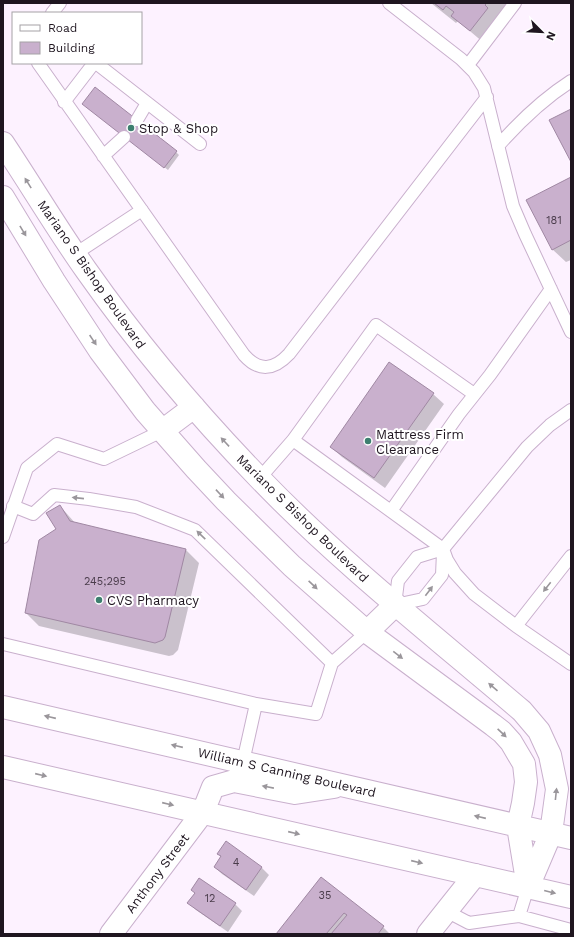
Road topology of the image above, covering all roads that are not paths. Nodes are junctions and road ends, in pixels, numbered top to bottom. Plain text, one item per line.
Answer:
1 (60, 3) edge
2 (389, 3) edge
3 (515, 3) edge
4 (53, 12) edge
5 (39, 64) edge
6 (94, 64) edge
7 (96, 64) edge
8 (468, 65) junction
9 (571, 81) edge
10 (487, 97) junction
11 (64, 102) junction
12 (147, 103) junction
13 (137, 120) dead end
14 (124, 137) dead end
15 (3, 143) edge
16 (200, 144) dead end
17 (498, 146) junction
18 (103, 156) junction
19 (3, 197) edge
20 (142, 210) junction
21 (75, 254) junction
22 (551, 289) junction
23 (571, 332) edge
24 (474, 394) junction
25 (194, 407) junction
26 (571, 410) edge
27 (162, 431) junction
28 (293, 440) junction
29 (260, 479) junction
30 (9, 509) edge
31 (391, 511) junction
32 (3, 537) edge
33 (443, 549) junction
34 (571, 556) edge
35 (395, 605) junction
36 (516, 626) junction
37 (366, 632) junction
38 (3, 644) edge
39 (332, 664) junction
40 (571, 664) edge
41 (256, 704) junction
42 (3, 707) edge
43 (243, 762) junction
44 (3, 766) edge
45 (348, 785) junction
46 (203, 812) junction
47 (518, 826) junction
48 (561, 835) edge
49 (475, 875) junction
50 (528, 887) junction
51 (571, 897) edge
52 (446, 911) junction
53 (519, 916) junction
54 (467, 929) edge
55 (571, 930) edge
56 (111, 934) edge
57 (428, 934) edge

1 - 4 lane
2 - 8 lane
3 - 8 lane
5 - 11 lane
6 - 11 lane
7 - 12 lane
8 - 10 lane
9 - 17 lane
10 - 17 lane
10 - 20 lane
11 - 18 lane
12 - 13 lane
12 - 16 lane
14 - 18 lane
21 -> 15 main road, Mariano S Bishop Boulevard
17 - 22 lane
18 - 20 lane
19 -> 27 main road
20 - 21 lane
21 - 25 main road, Mariano S Bishop Boulevard
22 - 23 lane
22 - 24 lane
24 - 28 lane
24 - 31 lane
25 - 27 main road
29 -> 25 main road, Mariano S Bishop Boulevard
26 - 33 lane
27 - 30 lane
27 -> 37 main road
28 - 29 lane
28 - 31 lane
29 - 35 main road, Mariano S Bishop Boulevard
30 - 32 lane
39 -> 30 lane
31 - 33 lane
33 - 35 lane
35 -> 33 lane
33 - 36 lane
34 -> 36 lane
35 - 37 main road
48 -> 35 main road, Mariano S Bishop Boulevard
36 - 40 lane
37 - 39 lane
37 -> 47 main road
38 - 41 lane
39 - 41 lane
41 - 43 lane
43 -> 42 main road, William S Canning Boulevard
43 - 45 main road, William S Canning Boulevard
44 -> 46 main road
45 -> 46 main road, Anthony Street
47 -> 45 main road, William S Canning Boulevard
46 -> 49 main road
46 - 56 main road, Anthony Street
47 - 48 main road, William S Canning Boulevard
47 - 50 main road
48 - 50 main road, Mariano S Bishop Boulevard
49 - 50 main road
49 - 52 main road
50 -> 51 main road
50 - 53 lane
52 - 54 lane
52 - 57 main road
53 - 54 lane
53 - 55 lane

